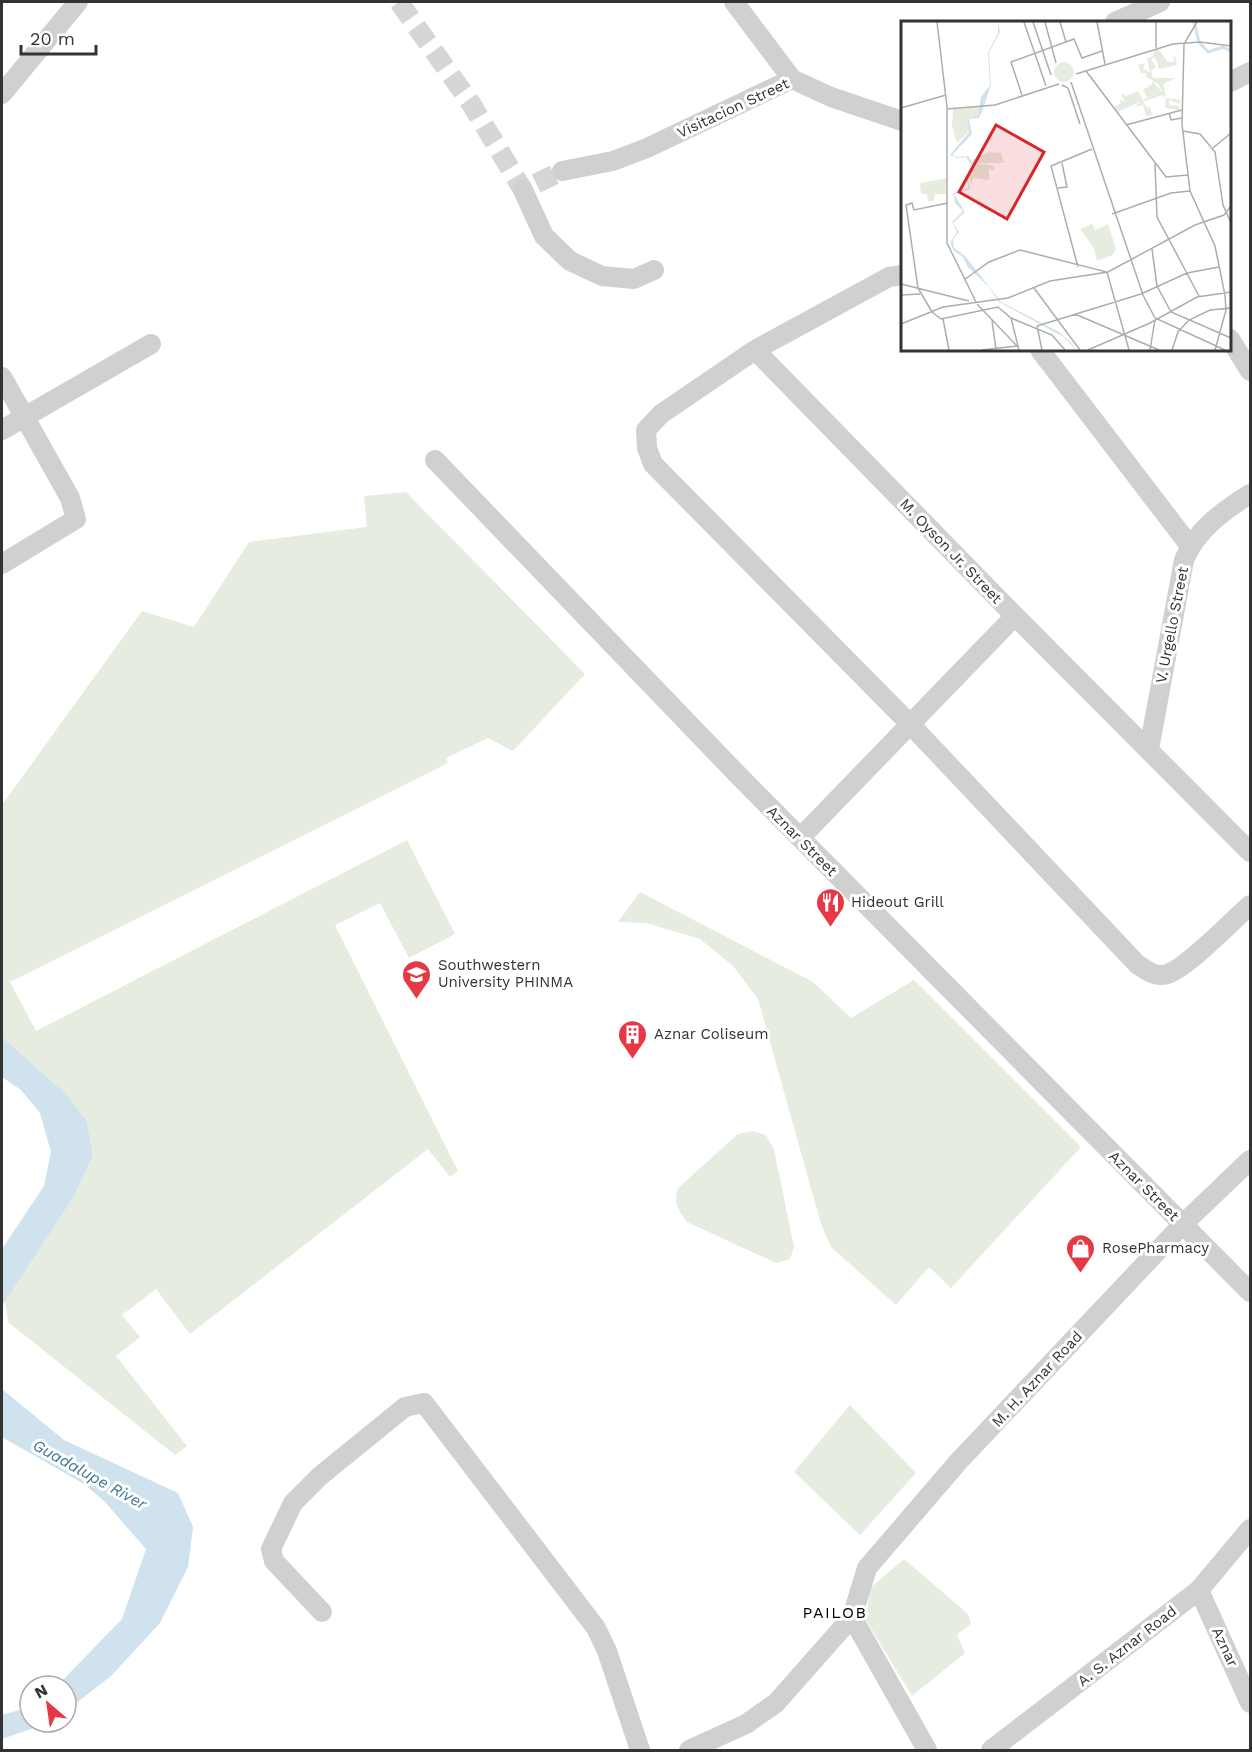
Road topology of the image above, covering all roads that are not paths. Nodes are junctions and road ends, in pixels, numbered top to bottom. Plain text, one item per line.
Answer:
1 (78, 2) edge
2 (734, 2) edge
3 (1160, 2) edge
4 (1117, 21) edge
5 (1251, 72) edge
6 (792, 79) junction
7 (1231, 82) edge
8 (2, 94) edge
9 (901, 120) edge
10 (562, 171) tunnel mouth
11 (523, 190) dead end
12 (654, 270) dead end
13 (901, 275) edge
14 (1231, 340) edge
15 (151, 344) dead end
16 (755, 350) junction
17 (1041, 351) edge
18 (1248, 359) edge
19 (2, 377) edge
20 (25, 418) junction
21 (2, 430) edge
22 (435, 460) dead end
23 (1251, 494) edge
24 (1190, 546) junction
25 (2, 564) edge
26 (1015, 616) junction
27 (909, 723) junction
28 (1149, 749) junction
29 (800, 838) junction
30 (1251, 852) edge
31 (1251, 905) edge
32 (1251, 1160) edge
33 (1183, 1224) junction
34 (1251, 1292) edge
35 (1251, 1529) edge
36 (1199, 1590) junction
37 (322, 1612) dead end
38 (852, 1617) junction
39 (1251, 1703) edge
40 (640, 1750) edge
41 (689, 1750) edge
42 (927, 1750) edge
43 (991, 1750) edge

1 - 8 street
2 - 6 street
3 - 4 street
5 - 7 street
6 - 9 street, Visitacion Street
6 - 10 street, Visitacion Street
11 - 12 street
13 - 16 street
14 - 18 street
15 - 20 street
16 - 26 street, M. Oyson Jr. Street
16 - 27 street
17 - 24 street
19 - 20 street
20 - 21 street
20 - 25 street
22 - 29 street, Aznar Street
23 - 24 street, V. Urgello Street
24 - 28 street, V. Urgello Street
26 - 27 street
26 - 28 street, M. Oyson Jr. Street
27 - 29 street
27 - 31 street
28 - 30 street, M. Oyson Jr. Street
29 - 33 street, Aznar Street
32 - 33 street, M. H. Aznar Road
33 - 34 street, Aznar Street
33 - 38 street, M. H. Aznar Road
35 - 36 street, A. S. Aznar Road
36 - 39 street, Aznar
36 - 43 street, A. S. Aznar Road
37 - 40 street
38 - 41 street
38 - 42 street

